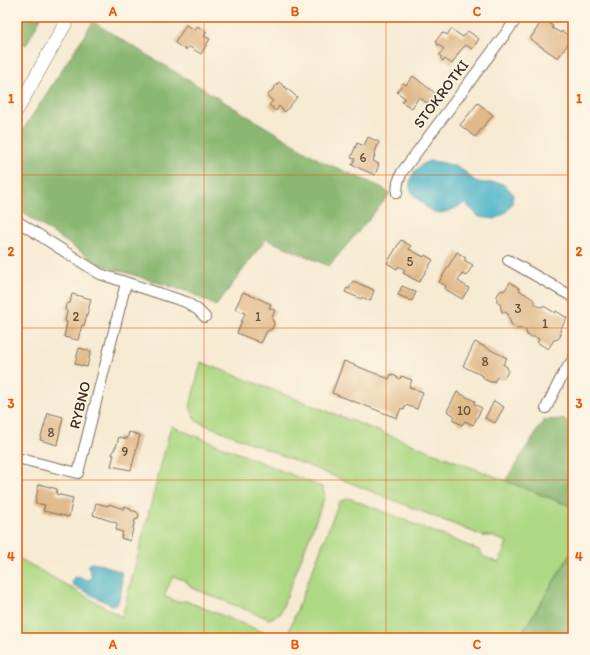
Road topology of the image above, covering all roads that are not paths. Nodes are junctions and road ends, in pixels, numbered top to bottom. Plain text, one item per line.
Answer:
1 (69, 17) edge
2 (518, 17) edge
3 (17, 110) edge
4 (397, 193) dead end
5 (17, 221) edge
6 (508, 260) dead end
7 (126, 283) junction
8 (573, 297) edge
9 (204, 317) dead end
10 (573, 359) edge
11 (546, 408) dead end
12 (17, 458) edge

1 - 3 street
2 - 4 street, STOKROTKI
5 - 7 street
6 - 8 street
7 - 9 street
7 - 12 street, RYBNO
10 - 11 street

